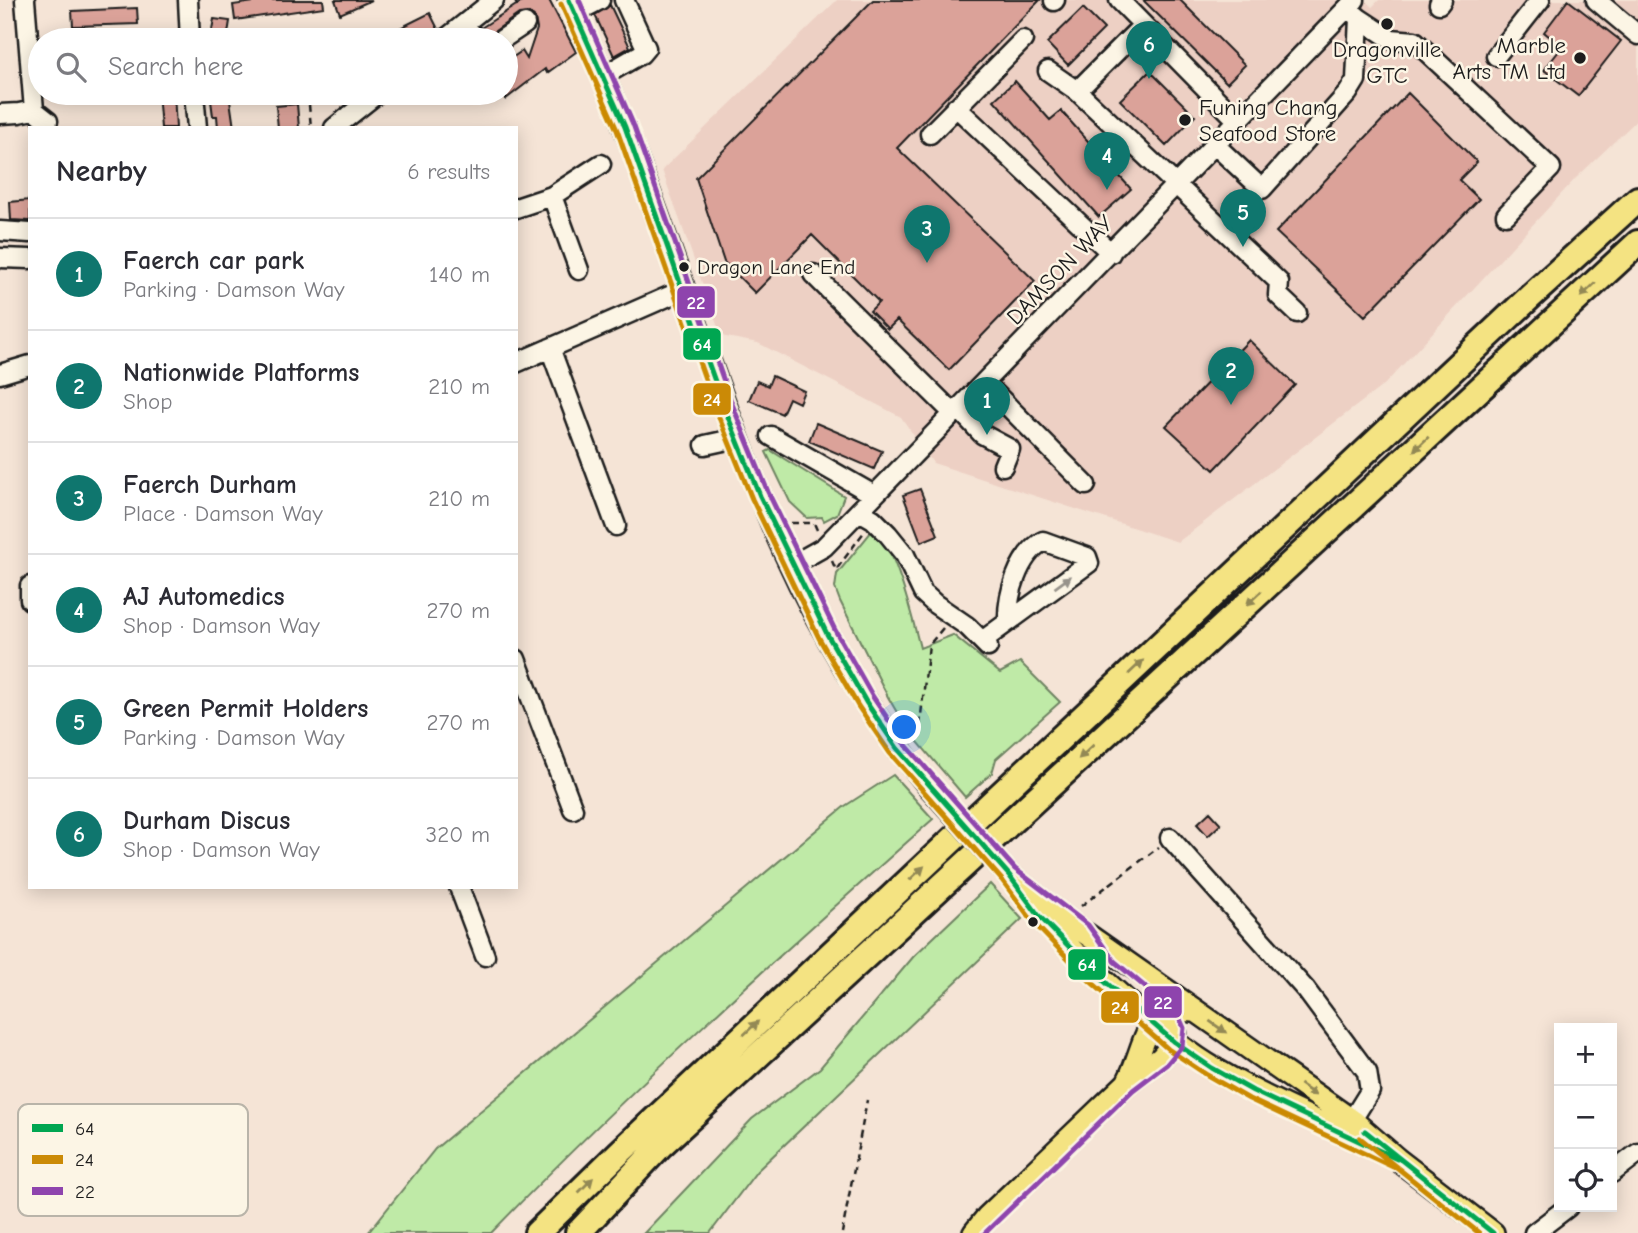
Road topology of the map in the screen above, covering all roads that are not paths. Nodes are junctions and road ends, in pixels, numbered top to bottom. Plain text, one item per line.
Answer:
1 (25, 0) edge
2 (187, 0) edge
3 (494, 0) edge
4 (600, 0) edge
5 (624, 0) edge
6 (1119, 0) edge
7 (1541, 0) edge
8 (1596, 0) edge
9 (572, 6) edge
10 (1354, 9) edge
11 (465, 24) junction
12 (525, 24) dead end
13 (1143, 25) junction
14 (189, 28) edge
15 (460, 28) edge
16 (468, 28) edge
17 (518, 29) edge
18 (1638, 35) edge
19 (1023, 40) dead end
20 (1496, 56) dead end
21 (1048, 71) dead end
22 (603, 76) junction
23 (1077, 90) junction
24 (195, 105) edge
25 (363, 105) edge
26 (956, 107) junction
27 (26, 111) junction
28 (0, 114) edge
29 (1237, 120) junction
30 (48, 121) dead end
31 (197, 126) edge
32 (337, 126) edge
33 (930, 134) dead end
34 (1214, 144) junction
35 (601, 164) dead end
36 (1176, 183) junction
37 (552, 196) junction
38 (1638, 199) edge
39 (518, 207) edge
40 (1506, 215) dead end
41 (0, 231) edge
42 (28, 233) edge
43 (1638, 243) edge
44 (1111, 253) junction
45 (0, 258) edge
46 (28, 259) edge
47 (579, 270) dead end
48 (813, 274) dead end
49 (683, 290) junction
50 (1297, 313) dead end
51 (550, 348) junction
52 (518, 362) edge
53 (28, 366) edge
54 (0, 374) edge
55 (985, 383) junction
56 (956, 412) junction
57 (771, 436) dead end
58 (737, 438) junction
59 (705, 445) dead end
60 (1003, 466) dead end
61 (1086, 485) dead end
62 (874, 495) junction
63 (866, 515) junction
64 (617, 526) dead end
65 (792, 565) junction
66 (1008, 622) junction
67 (518, 664) edge
68 (573, 809) dead end
69 (1170, 838) road end
70 (1009, 875) junction
71 (460, 889) edge
72 (1074, 924) junction
73 (485, 956) dead end
74 (1194, 1011) junction
75 (1158, 1018) junction
76 (1174, 1042) junction
77 (1127, 1083) junction
78 (1348, 1127) junction
79 (1638, 1153) edge
80 (1617, 1169) edge
81 (1561, 1212) edge
82 (537, 1233) edge
83 (578, 1233) edge
84 (974, 1233) edge
85 (1493, 1233) edge
86 (1534, 1233) edge

1 - 27 street
2 - 14 street
3 - 11 street
4 - 9 street
5 - 22 street
6 - 13 street
7 - 20 street
8 - 18 street
9 - 22 main road
10 - 29 street, DAMSON WAY
10 - 34 street
10 - 40 street
11 - 15 street
11 - 16 street
12 - 17 street
13 - 23 street
13 - 29 street
19 - 26 street
21 - 23 street
22 - 49 main road
23 - 36 street
24 - 31 street
25 - 32 street
26 - 33 street
26 - 44 street
27 - 28 street
27 - 30 street
29 - 34 street, DAMSON WAY
34 - 36 street, DAMSON WAY
35 - 37 street
36 - 44 street, DAMSON WAY
36 - 50 street
37 - 39 street
37 - 47 street
82 -> 38 highway
41 - 42 street
43 -> 83 highway
44 - 55 street, DAMSON WAY
45 - 46 street
48 - 56 street
49 - 51 street
49 - 58 main road
51 - 52 street
51 - 64 street
53 - 54 street
55 - 56 street, DAMSON WAY
55 - 61 street
56 - 60 street
56 - 62 street, DAMSON WAY
57 - 62 street
58 - 59 street
58 - 65 main road
62 - 63 street, DAMSON WAY
63 - 65 street, DAMSON WAY
63 - 66 street
65 - 70 main road, bridge
66 -> 66 street
67 - 68 street
69 - 78 street
70 - 72 main road
70 - 75 main road
71 - 73 street
72 - 74 main road
72 - 75 main road
74 - 75 main road
74 -> 78 main road
75 - 76 main road
75 - 77 main road
76 - 77 main road
76 - 78 main road
77 - 84 main road
78 - 85 main road
79 - 80 street
81 - 86 street

